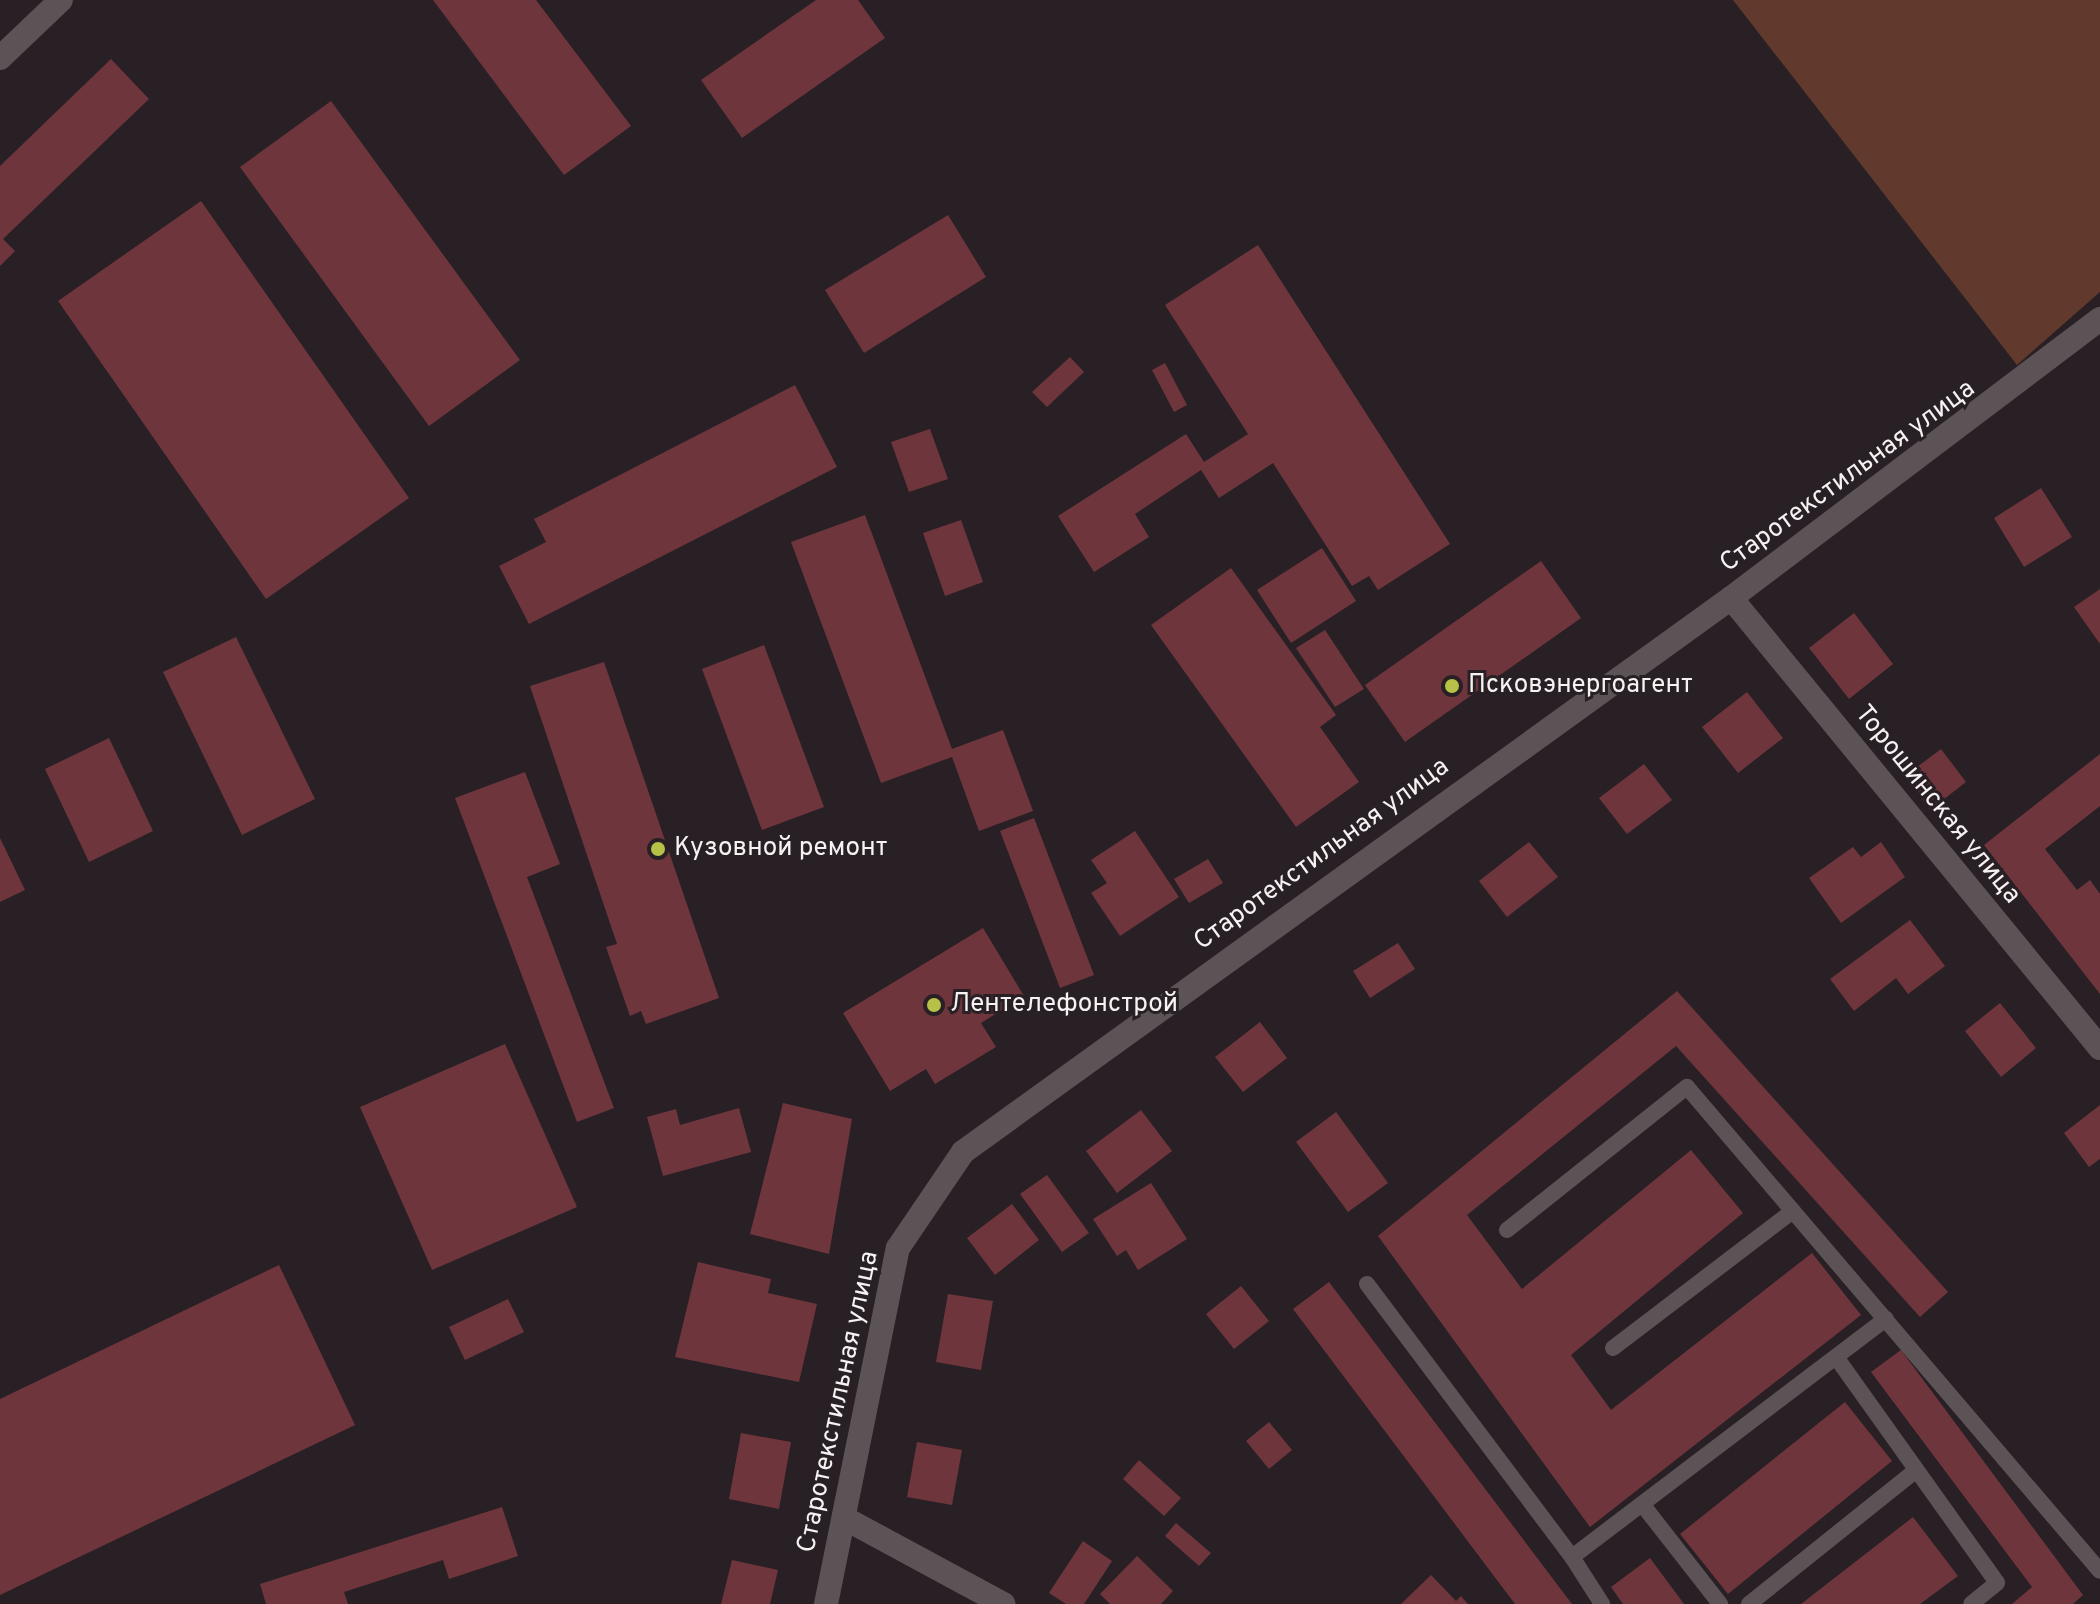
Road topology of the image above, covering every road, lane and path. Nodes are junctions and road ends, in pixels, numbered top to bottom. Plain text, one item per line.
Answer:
1 (61, 0) edge
2 (0, 58) edge
3 (2100, 319) edge
4 (1731, 598) junction
5 (2100, 1048) edge
6 (1793, 1211) junction
7 (1507, 1230) dead end
8 (1367, 1284) dead end
9 (1886, 1319) junction
10 (1613, 1348) dead end
11 (1836, 1357) junction
12 (1916, 1470) junction
13 (1642, 1504) junction
14 (846, 1519) junction
15 (1572, 1557) junction
16 (2100, 1571) edge
17 (826, 1604) edge
18 (1003, 1604) edge
19 (1602, 1604) edge
20 (1720, 1604) edge
21 (1749, 1604) edge
22 (1971, 1604) edge

1 - 2 street
3 - 4 street, Старотекстильная улица
4 - 5 street, Торошинская улица
4 - 14 street, Старотекстильная улица
6 - 7 lane
6 - 9 lane
6 - 10 lane
8 - 15 lane
9 - 11 lane
9 - 16 lane
11 - 12 lane
11 - 13 lane
12 - 21 lane
12 - 22 lane
13 - 15 lane
13 - 20 lane
14 - 17 street, Старотекстильная улица
14 - 18 street
15 - 19 lane

